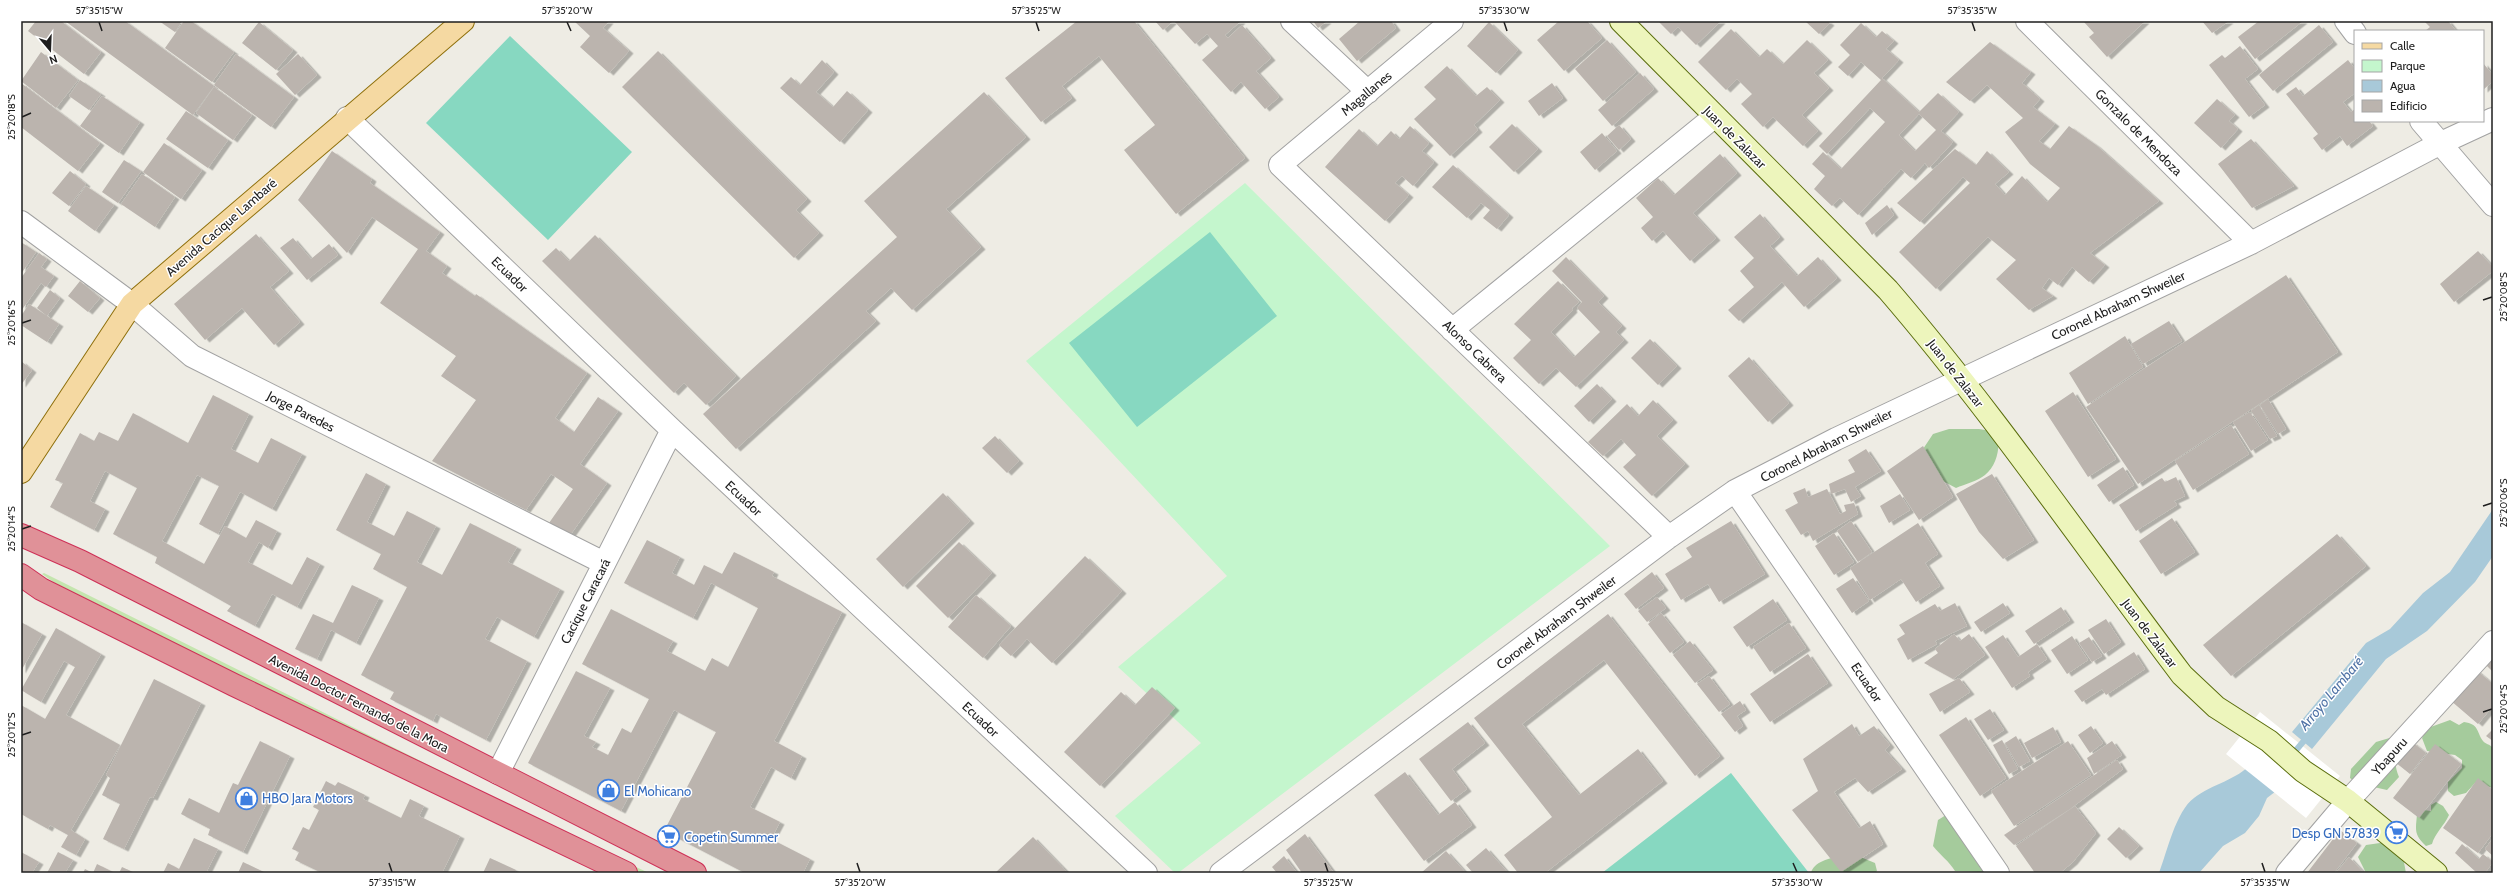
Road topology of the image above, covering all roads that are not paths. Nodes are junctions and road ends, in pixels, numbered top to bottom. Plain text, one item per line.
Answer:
1 (463, 21) edge
2 (1292, 21) edge
3 (1452, 21) edge
4 (1621, 21) edge
5 (2027, 21) edge
6 (2346, 21) edge
7 (2354, 32) edge
8 (1368, 92) junction
9 (1714, 117) junction
10 (347, 118) junction
11 (2493, 119) edge
12 (2423, 122) edge
13 (2439, 144) junction
14 (1280, 165) joint
15 (2493, 205) edge
16 (21, 222) edge
17 (2251, 242) junction
18 (132, 304) junction
19 (1452, 330) junction
20 (1962, 378) junction
21 (672, 430) junction
22 (21, 472) edge
23 (1735, 491) junction
24 (21, 535) edge
25 (1669, 537) junction
26 (604, 563) junction
27 (21, 575) edge
28 (2493, 642) edge
29 (498, 773) junction
30 (2348, 801) junction
31 (595, 866) edge
32 (626, 873) edge
33 (695, 873) edge
34 (1146, 873) edge
35 (1221, 873) edge
36 (1998, 873) edge
37 (2287, 873) edge
38 (2436, 873) edge

1 - 10 main road, Avenida Cacique Lambaré
2 - 8 street
3 - 8 street, Magallanes
4 - 9 street, Juan de Zalazar
5 - 17 street, Gonzalo de Mendoza
6 - 7 street
8 - 14 street, Magallanes
9 - 19 street
9 - 20 street, Juan de Zalazar
10 - 18 main road, Avenida Cacique Lambaré
10 - 21 street, Ecuador
11 - 13 street, Coronel Abraham Shweiler
12 - 13 street
13 - 15 street
13 - 17 street, Coronel Abraham Shweiler
14 - 19 street, Alonso Cabrera
16 - 18 street, Jorge Paredes
17 - 20 street, Coronel Abraham Shweiler
18 - 22 main road, Avenida Cacique Lambaré
18 - 26 street, Jorge Paredes
19 - 25 street, Alonso Cabrera
20 - 23 street, Coronel Abraham Shweiler
20 - 30 street, Juan de Zalazar
21 - 26 street, Cacique Caracará
21 - 34 street, Ecuador
23 - 25 street, Coronel Abraham Shweiler
23 - 36 street, Ecuador
24 - 29 highway, Avenida Doctor Fernando de la Mora
25 - 35 street, Coronel Abraham Shweiler
26 - 29 street, Cacique Caracará
27 - 31 highway
28 - 30 street, Ybapuru
29 - 33 highway, Avenida Doctor Fernando de la Mora
30 - 37 street, Ybapuru
30 - 38 street
31 - 32 highway

